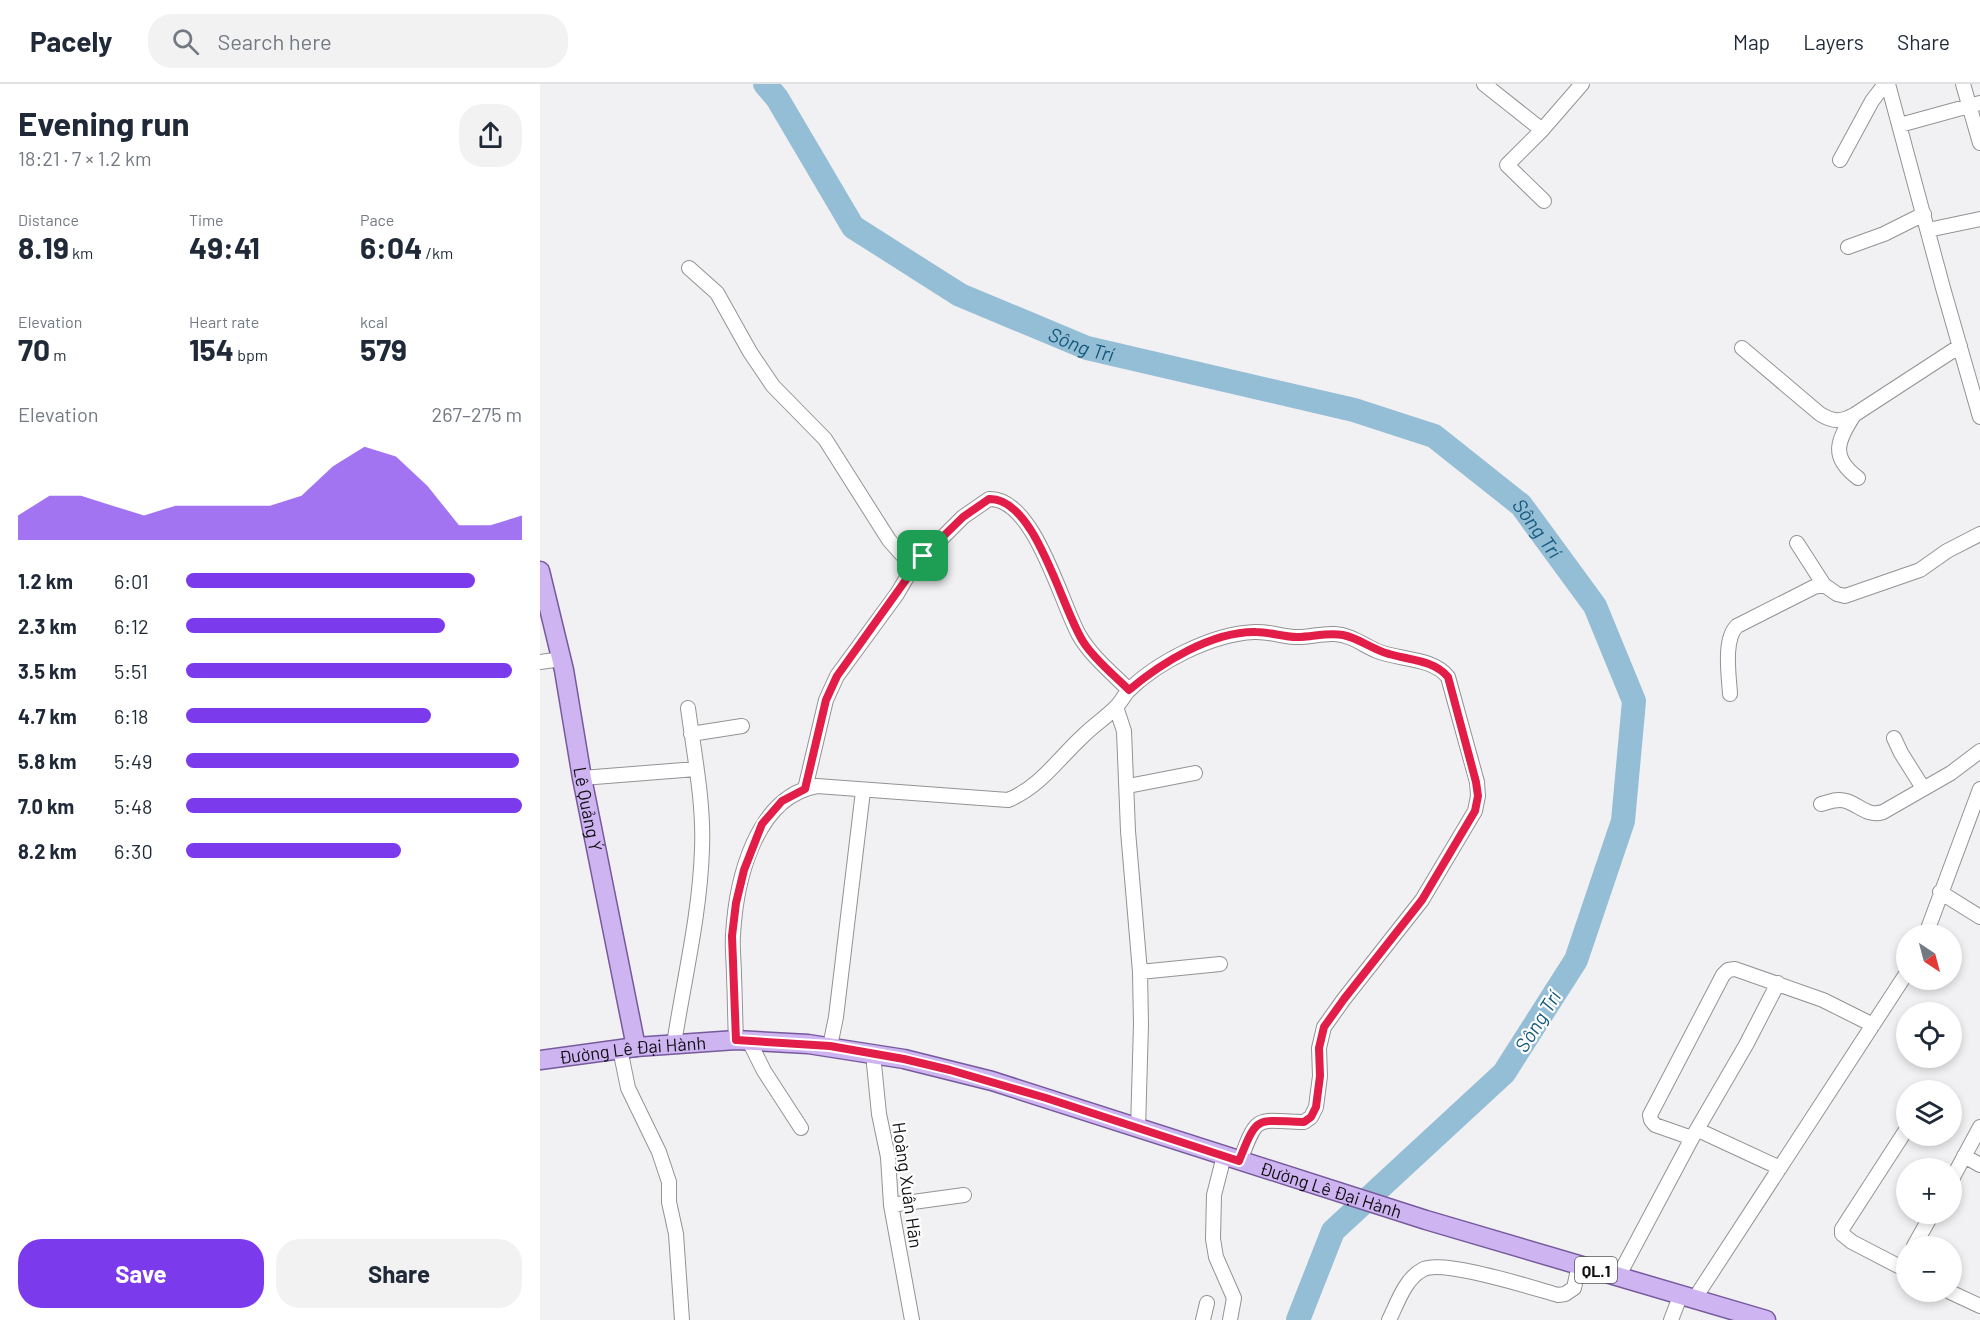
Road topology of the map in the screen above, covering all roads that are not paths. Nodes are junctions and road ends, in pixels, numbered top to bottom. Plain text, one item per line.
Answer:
1 (1484, 84) edge
2 (1582, 84) edge
3 (1887, 84) edge
4 (1963, 84) edge
5 (1975, 104) edge
6 (1900, 125) junction
7 (1542, 130) junction
8 (1980, 143) edge
9 (1840, 160) dead end
10 (1544, 201) dead end
11 (1924, 214) junction
12 (1980, 219) edge
13 (1928, 230) junction
14 (1848, 247) dead end
15 (689, 268) dead end
16 (1960, 346) junction
17 (1742, 348) dead end
18 (1854, 415) junction
19 (1980, 417) edge
20 (1858, 478) dead end
21 (1980, 534) edge
22 (1797, 543) dead end
23 (913, 567) junction
24 (540, 571) edge
25 (1824, 585) junction
26 (561, 659) junction
27 (540, 662) edge
28 (1129, 690) junction
29 (1730, 694) dead end
30 (1116, 707) junction
31 (688, 708) dead end
32 (742, 726) dead end
33 (691, 734) junction
34 (1894, 738) dead end
35 (1980, 751) edge
36 (696, 769) junction
37 (1195, 773) dead end
38 (582, 778) junction
39 (1128, 786) junction
40 (1923, 788) junction
41 (805, 789) junction
42 (1980, 789) edge
43 (862, 791) junction
44 (1821, 804) dead end
45 (1940, 892) junction
46 (1980, 917) edge
47 (1929, 924) edge
48 (1220, 964) dead end
49 (1140, 972) junction
50 (1778, 983) junction
51 (1896, 989) edge
52 (1873, 1025) junction
53 (743, 1041) junction
54 (674, 1044) junction
55 (830, 1046) junction
56 (628, 1048) junction
57 (873, 1054) junction
58 (540, 1060) edge
59 (1980, 1127) edge
60 (801, 1128) dead end
61 (1138, 1129) junction
62 (1695, 1134) junction
63 (1896, 1146) edge
64 (1964, 1156) junction
65 (1232, 1158) junction
66 (1962, 1160) edge
67 (1980, 1165) edge
68 (1780, 1168) junction
69 (964, 1195) dead end
70 (891, 1205) junction
71 (1896, 1262) edge
72 (1580, 1265) junction
73 (1618, 1277) junction
74 (1688, 1296) junction
75 (1962, 1297) edge
76 (1207, 1303) dead end
77 (1980, 1305) edge
78 (682, 1320) edge
79 (912, 1320) edge
80 (1203, 1320) edge
81 (1230, 1320) edge
82 (1389, 1320) edge
83 (1671, 1320) edge
84 (1766, 1320) edge

1 - 7 street
2 - 7 street
3 - 6 street
3 - 9 street
4 - 5 street
5 - 6 street
5 - 8 street
6 - 11 street
7 - 10 street
11 - 13 street
11 - 14 street
12 - 13 street
13 - 16 street
15 - 23 street
16 - 18 street
16 - 19 street
17 - 18 street
18 - 20 street
21 - 25 street
22 - 25 street
23 - 28 street
23 - 41 street
24 - 26 main road, Lê Quảng Ý
25 - 29 street
26 - 27 street
26 - 38 main road, Lê Quảng Ý
28 - 30 street
28 - 65 street
30 - 39 street
30 - 43 street
31 - 33 street
32 - 33 street
33 - 36 street
34 - 40 street
35 - 40 street
36 - 38 street
36 - 54 street
37 - 39 street
38 - 56 main road, Lê Quảng Ý
39 - 49 street
40 - 44 street
41 - 43 street
41 - 53 street
42 - 45 street
43 - 55 street
45 - 46 street
45 - 47 street
48 - 49 street
49 - 61 street
50 - 52 street
50 - 62 street
50 - 62 street
51 - 52 street
52 - 68 street
53 - 54 main road, Đường Lê Đại Hành / QL.1
53 - 55 main road, Đường Lê Đại Hành / QL.1
53 - 60 street
54 - 56 main road, Đường Lê Đại Hành / QL.1
55 - 57 main road, Đường Lê Đại Hành / QL.1
56 - 58 main road, Đường Lê Đại Hành / QL.1
56 - 78 street
57 - 61 main road, Đường Lê Đại Hành / QL.1
57 - 70 street, Hoàng Xuân Hãn
59 - 64 street
61 - 65 main road, Đường Lê Đại Hành / QL.1
62 - 68 street
62 - 73 street
63 - 71 street
64 - 66 street
64 - 67 street
65 - 72 main road, Đường Lê Đại Hành / QL.1
65 - 81 street
68 - 74 street
69 - 70 street
70 - 79 street, Hoàng Xuân Hãn
72 - 73 main road, Đường Lê Đại Hành / QL.1
72 - 82 street
73 - 74 main road, Đường Lê Đại Hành / QL.1
74 - 83 street
74 - 84 main road, Đường Lê Đại Hành / QL.1
75 - 77 street
76 - 80 street

